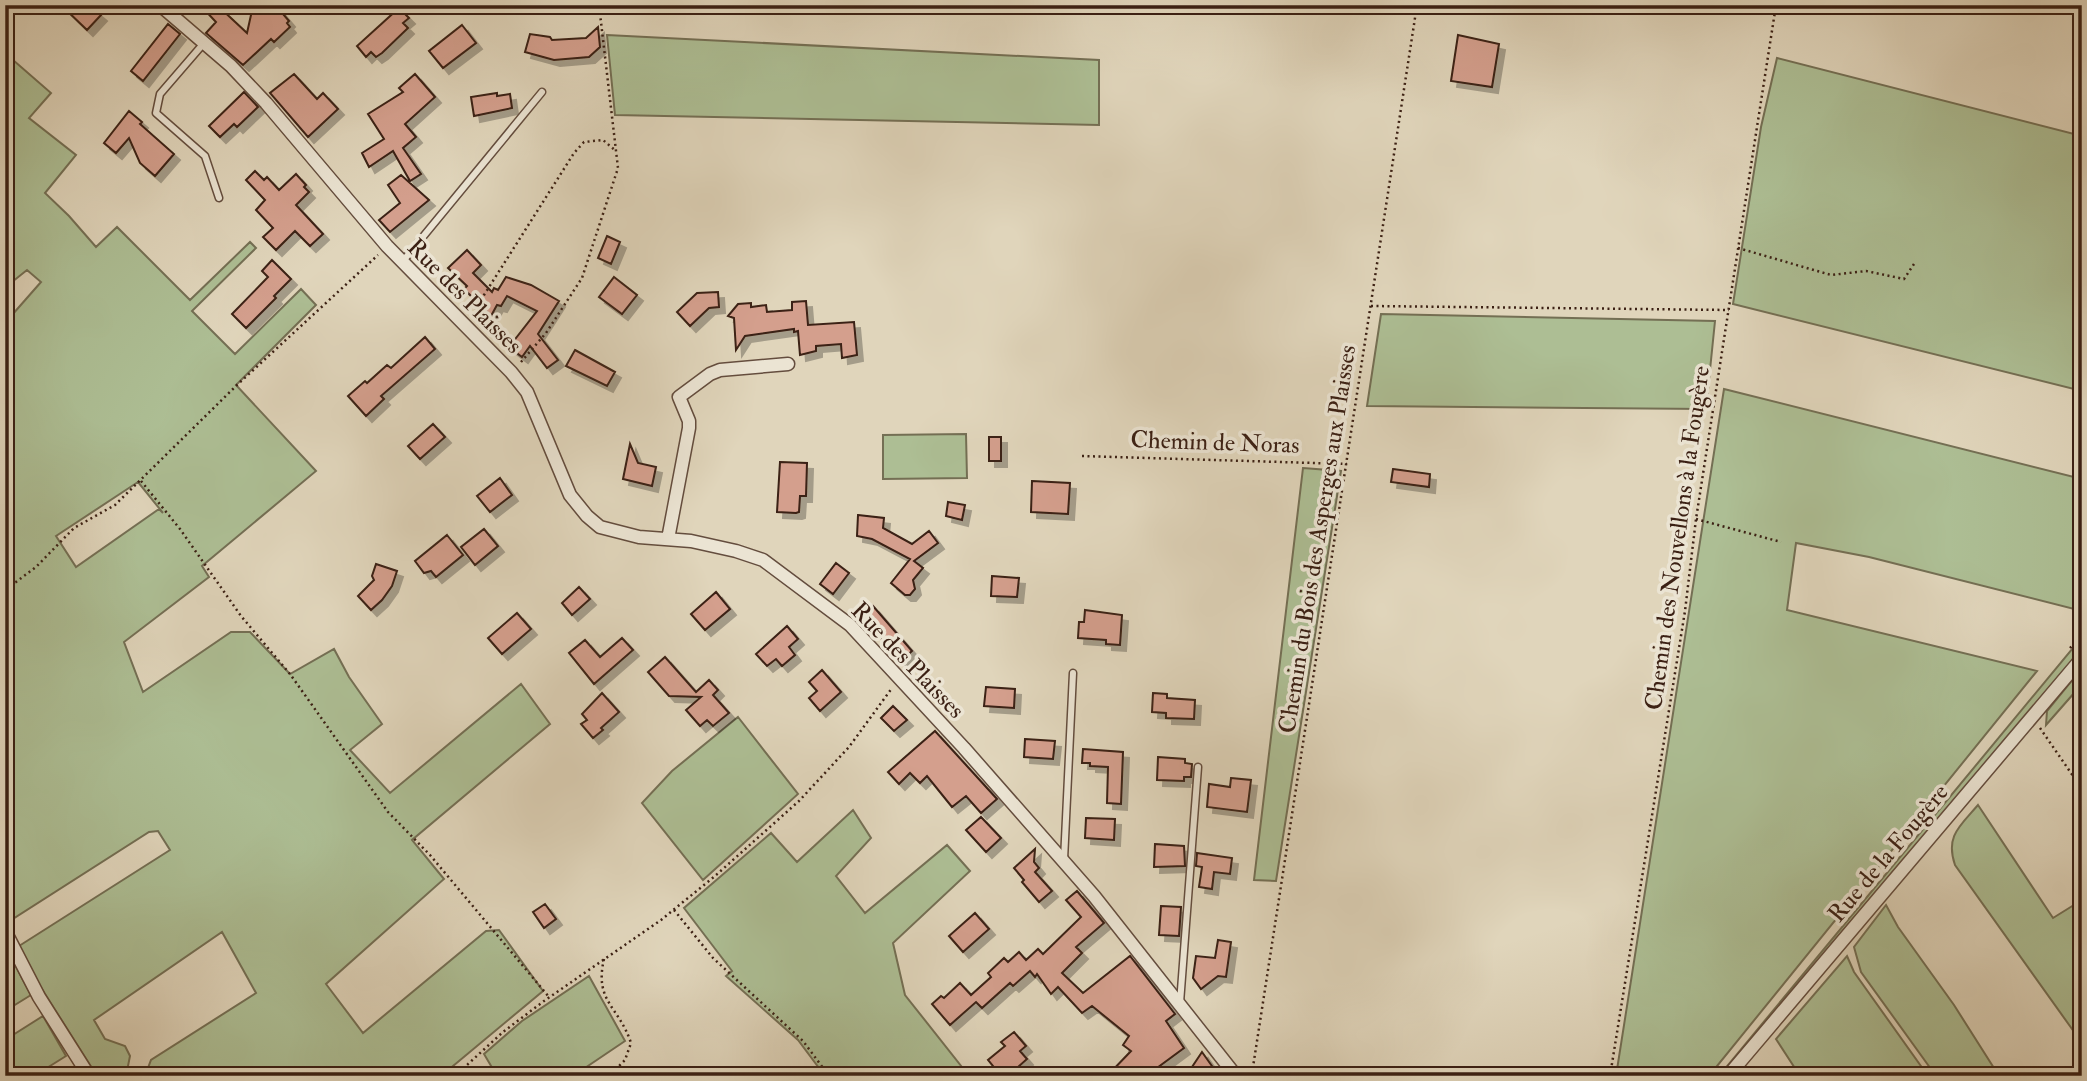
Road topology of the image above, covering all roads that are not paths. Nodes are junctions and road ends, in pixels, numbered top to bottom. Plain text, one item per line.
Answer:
1 (160, 5) edge
2 (205, 42) junction
3 (542, 92) dead end
4 (219, 198) dead end
5 (402, 263) junction
6 (788, 364) dead end
7 (668, 539) junction
8 (2082, 658) edge
9 (1073, 673) dead end
10 (1198, 767) dead end
11 (1063, 862) junction
12 (5, 931) edge
13 (1180, 1005) junction
14 (89, 1076) edge
15 (1236, 1076) edge
16 (1728, 1076) edge

1 - 2 street, Rue des Plaisses
2 - 4 lane
2 - 5 street, Rue des Plaisses
3 - 5 lane
5 - 7 street, Rue des Plaisses
6 - 7 street
7 - 11 street, Rue des Plaisses
8 - 16 street, Rue de la Fougère
9 - 11 lane
10 - 13 lane
11 - 13 street, Rue des Plaisses
12 - 14 street
13 - 15 street, Rue des Plaisses

